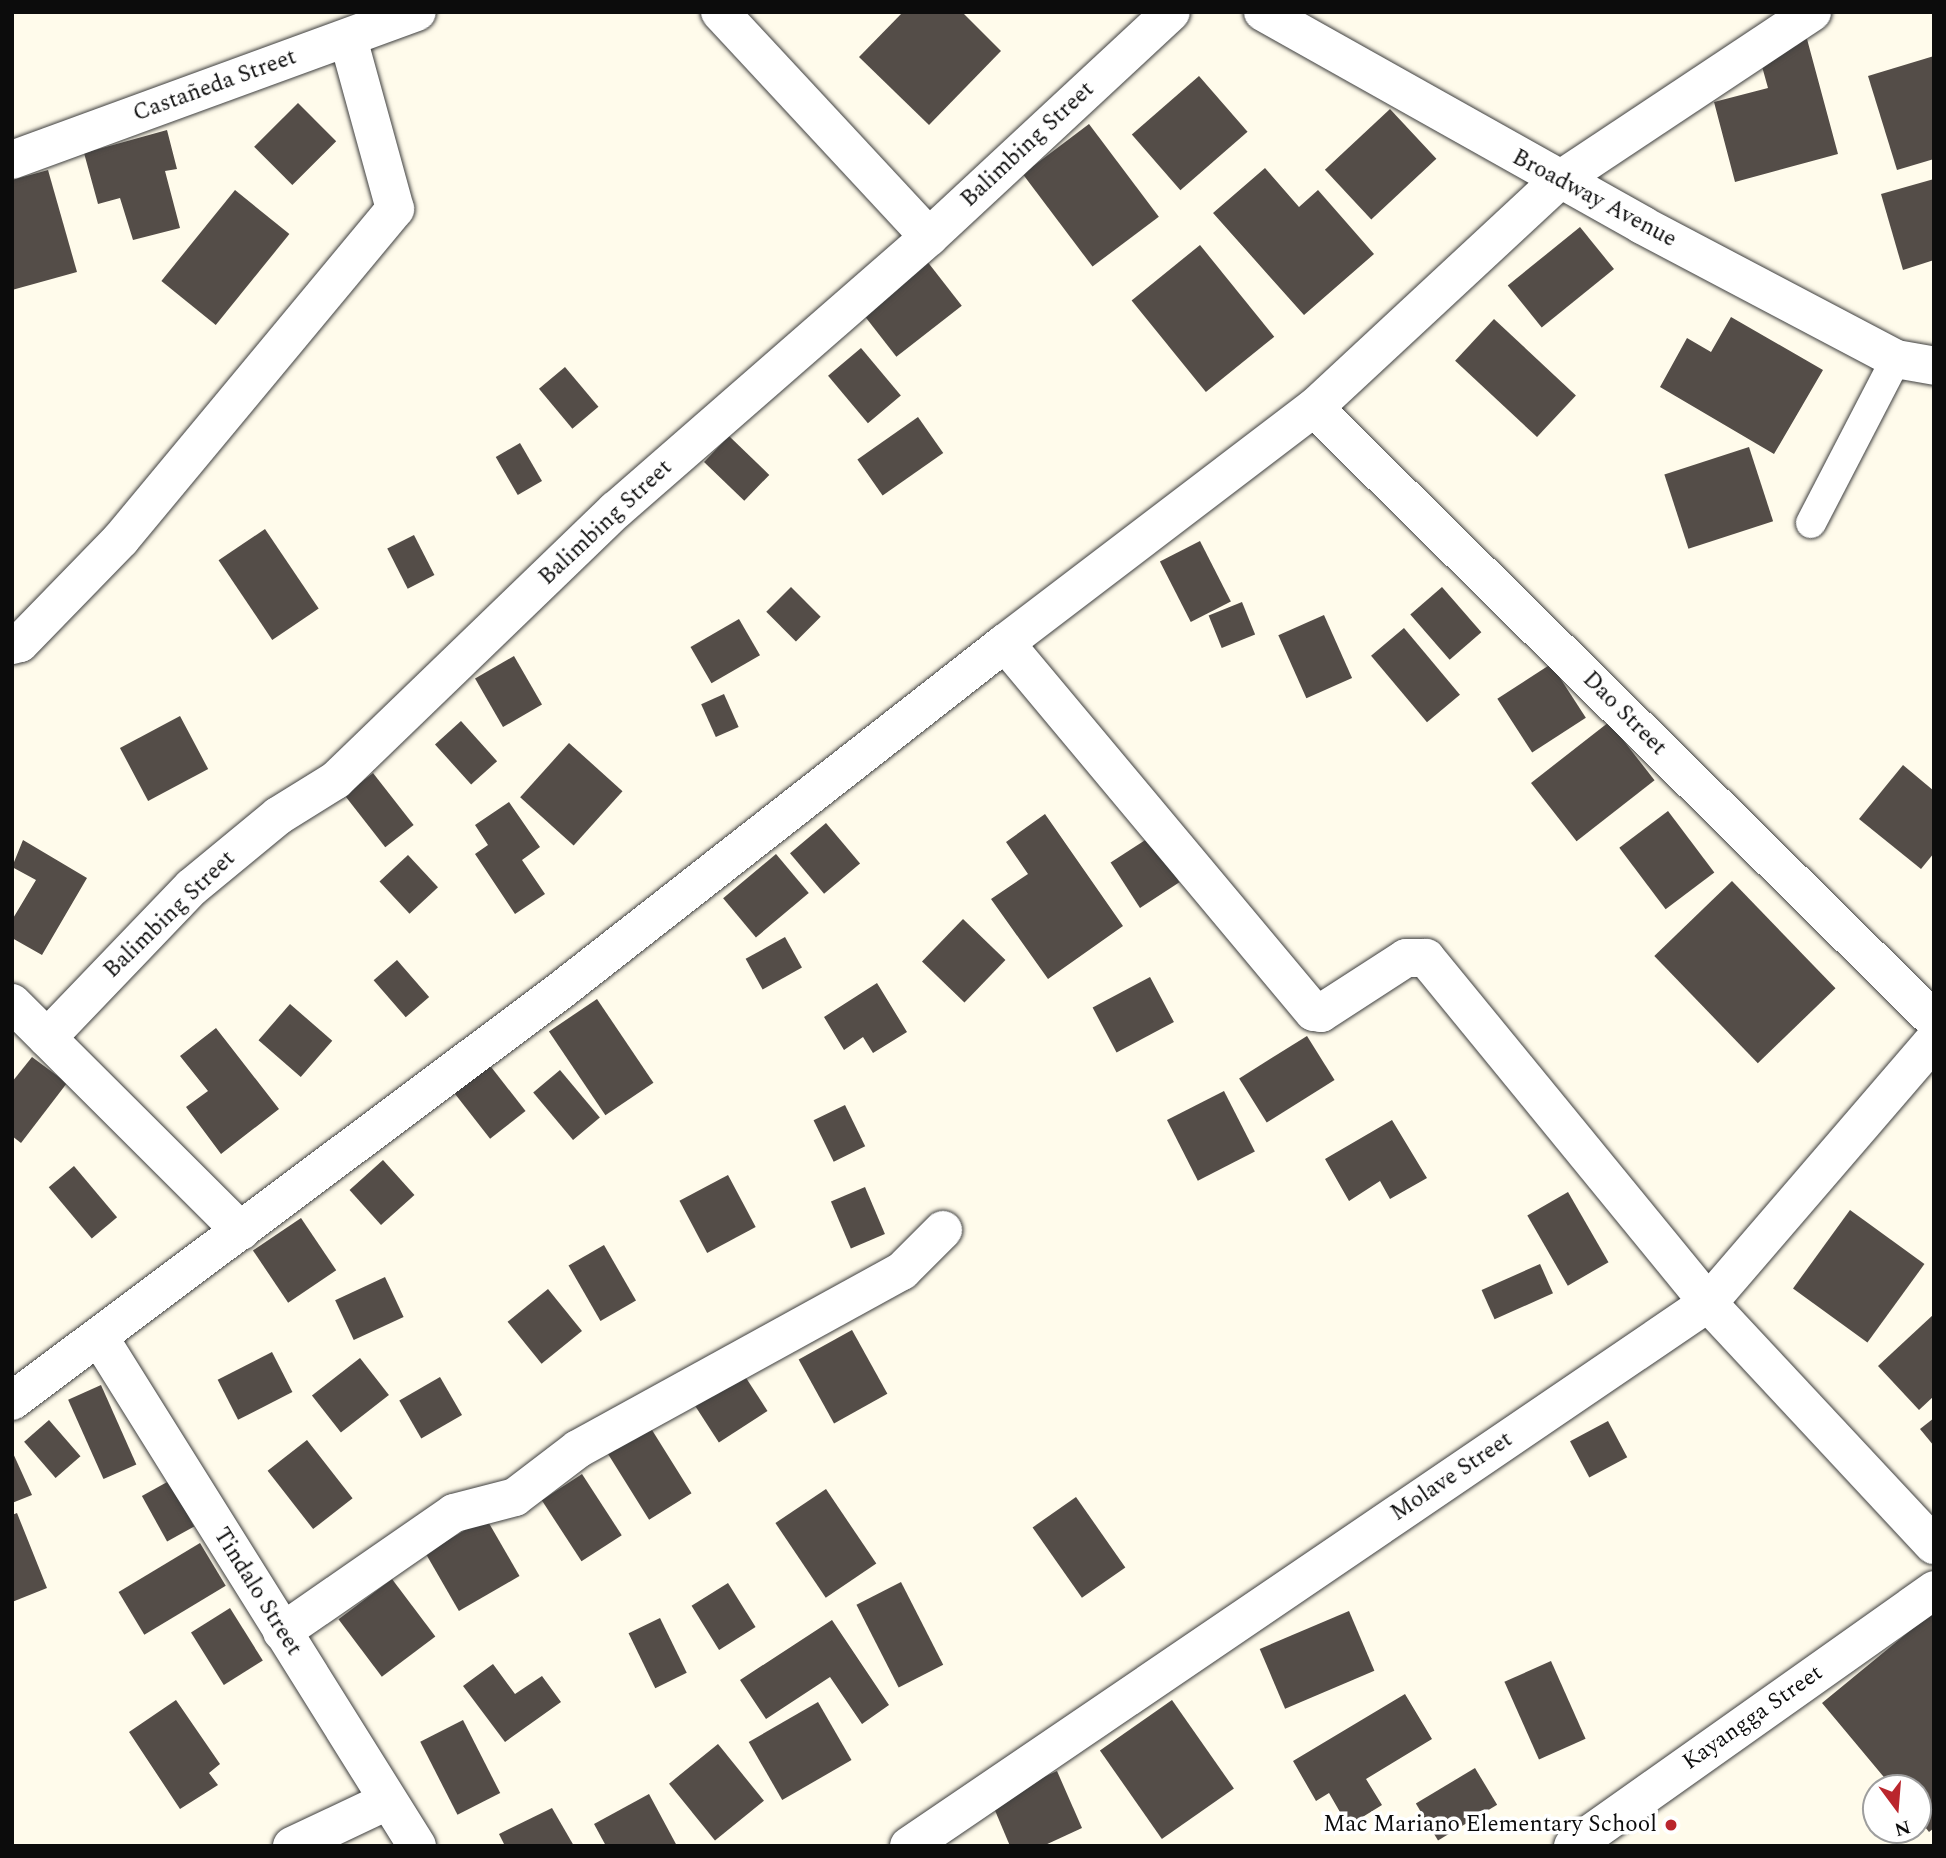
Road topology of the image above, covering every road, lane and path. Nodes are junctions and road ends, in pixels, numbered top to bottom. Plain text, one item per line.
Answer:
1 (417, 12) edge
2 (720, 12) edge
3 (1171, 12) edge
4 (1263, 12) edge
5 (1812, 12) edge
6 (348, 38) junction
7 (12, 160) edge
8 (1558, 181) junction
9 (929, 237) junction
10 (1896, 359) junction
11 (1934, 366) edge
12 (1314, 408) junction
13 (1811, 523) dead end
14 (1004, 643) junction
15 (12, 645) edge
16 (12, 1003) edge
17 (1934, 1020) edge
18 (47, 1038) junction
19 (1934, 1040) edge
20 (943, 1230) dead end
21 (241, 1231) junction
22 (1708, 1303) junction
23 (99, 1337) junction
24 (12, 1401) edge
25 (1934, 1545) edge
26 (1934, 1590) edge
27 (282, 1632) junction
28 (387, 1801) junction
29 (292, 1846) edge
30 (417, 1846) edge
31 (909, 1846) edge
32 (1573, 1846) edge

1 - 6 street, Castañeda Street
2 - 9 street
3 - 9 street, Balimbing Street
4 - 8 street, Broadway Avenue
5 - 8 street
6 - 7 street, Castañeda Street
6 - 15 street
8 - 10 street, Broadway Avenue
8 - 12 street
9 - 18 street, Balimbing Street
10 - 11 street, Broadway Avenue
10 - 13 lane
12 - 14 street
12 - 17 street, Dao Street
14 - 21 street
14 - 22 street
16 - 18 street
18 - 21 street
19 - 22 street, Molave Street
20 - 27 street
21 - 23 street
22 - 25 street
22 - 31 street, Molave Street
23 - 24 street
23 - 27 street, Tindalo Street
26 - 32 street, Kayangga Street
27 - 28 street, Tindalo Street
28 - 29 street
28 - 30 street, Tindalo Street

